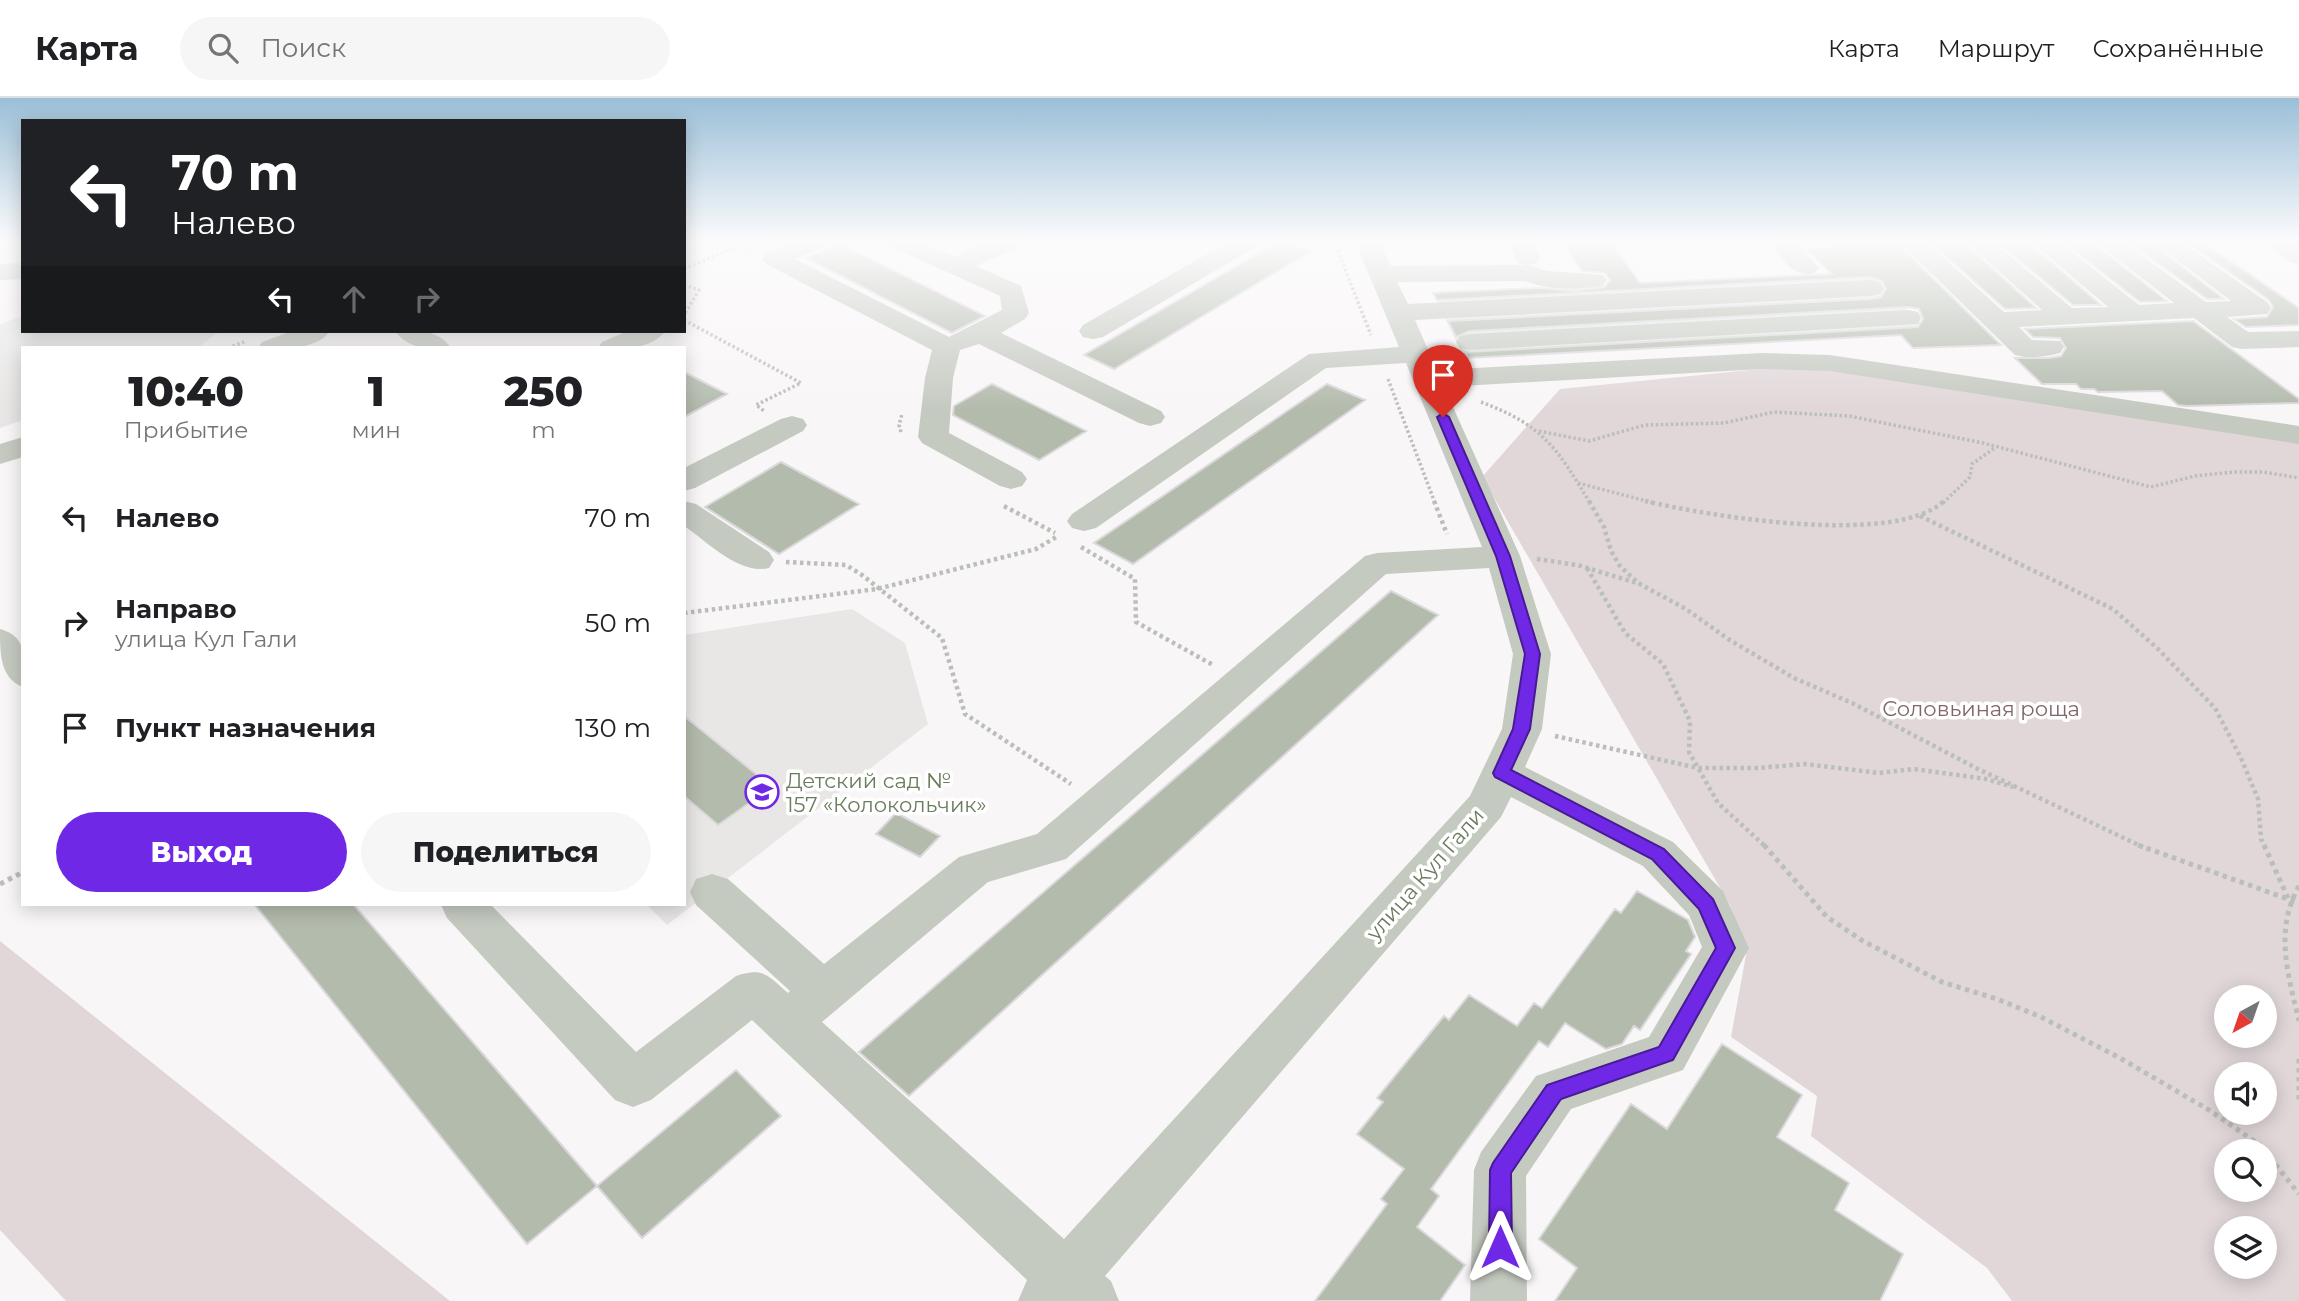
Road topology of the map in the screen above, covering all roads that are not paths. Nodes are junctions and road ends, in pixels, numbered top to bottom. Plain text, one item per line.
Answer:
1 (850, 297) edge
2 (1013, 297) edge
3 (1151, 297) edge
4 (1391, 297) edge
5 (1711, 297) edge
6 (1972, 297) edge
7 (2043, 297) edge
8 (2112, 297) edge
9 (2182, 297) edge
10 (2243, 297) edge
11 (1661, 300) junction
12 (2200, 310) junction
13 (1398, 313) junction
14 (2132, 313) junction
15 (2066, 317) junction
16 (1908, 318) dead end
17 (1997, 320) junction
18 (1685, 330) junction
19 (1093, 331) dead end
20 (311, 333) edge
21 (412, 333) edge
22 (646, 333) edge
23 (980, 334) junction
24 (2299, 339) edge
25 (2242, 341) junction
26 (1469, 342) dead end
27 (277, 346) edge
28 (435, 346) edge
29 (617, 346) edge
30 (947, 347) junction
31 (2050, 347) dead end
32 (2271, 368) dead end
33 (1413, 371) junction
34 (1150, 417) dead end
35 (792, 425) road end
36 (2299, 435) edge
37 (21, 447) edge
38 (0, 456) edge
39 (1011, 479) dead end
40 (686, 480) edge
41 (686, 512) edge
42 (1077, 531) road end
43 (1503, 556) junction
44 (757, 560) road end
45 (0, 641) edge
46 (21, 671) edge
47 (1501, 773) junction
48 (712, 892) dead end
49 (464, 906) edge
50 (823, 992) junction
51 (787, 1022) junction
52 (1068, 1293) edge
53 (1498, 1301) edge

1 - 30 street
2 - 23 street
3 - 19 street
4 - 13 street, улица Кул Гали
5 - 11 street
6 - 17 street
7 - 15 street
8 - 14 street
9 - 12 street
10 - 12 street
11 - 13 street
11 - 18 street
12 - 14 street
12 - 25 street
13 - 33 street, улица Кул Гали
14 - 15 street
15 - 17 street
16 - 18 street
17 - 31 street
18 - 26 street
20 - 27 street
21 - 28 street
22 - 29 street
23 - 30 street
23 - 34 street
24 - 25 street
25 - 32 street
30 - 39 street
33 - 36 street
33 - 42 street
33 - 43 street, улица Кул Гали
35 - 40 street
37 - 38 street
41 - 44 street
43 - 47 street, улица Кул Гали
43 - 50 street
45 - 46 street
47 - 52 street, улица Кул Гали
47 - 53 street
48 - 50 street
49 - 51 street
50 - 51 street
51 - 52 street

